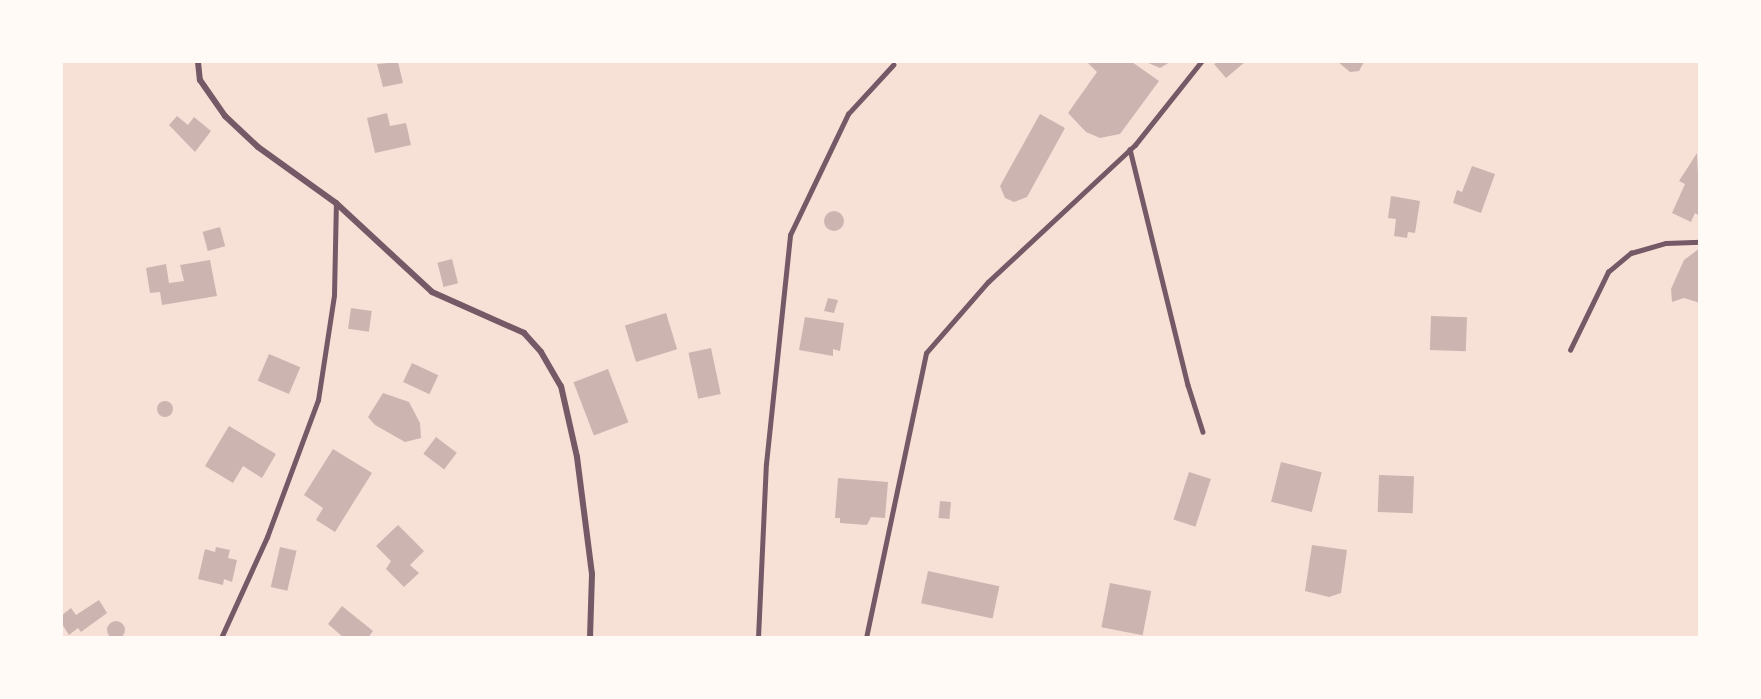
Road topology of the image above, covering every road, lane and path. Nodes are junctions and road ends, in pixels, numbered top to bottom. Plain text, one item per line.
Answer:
1 (198, 62) edge
2 (1201, 62) edge
3 (893, 65) dead end
4 (1130, 149) junction
5 (336, 203) junction
6 (1700, 242) edge
7 (1570, 350) dead end
8 (1203, 432) dead end
9 (220, 638) edge
10 (590, 638) edge
11 (758, 638) edge
12 (866, 638) edge

1 - 5 street
2 - 4 lane
3 - 11 lane
4 - 8 lane
4 - 12 lane
5 - 9 lane
5 - 10 street
6 - 7 lane

